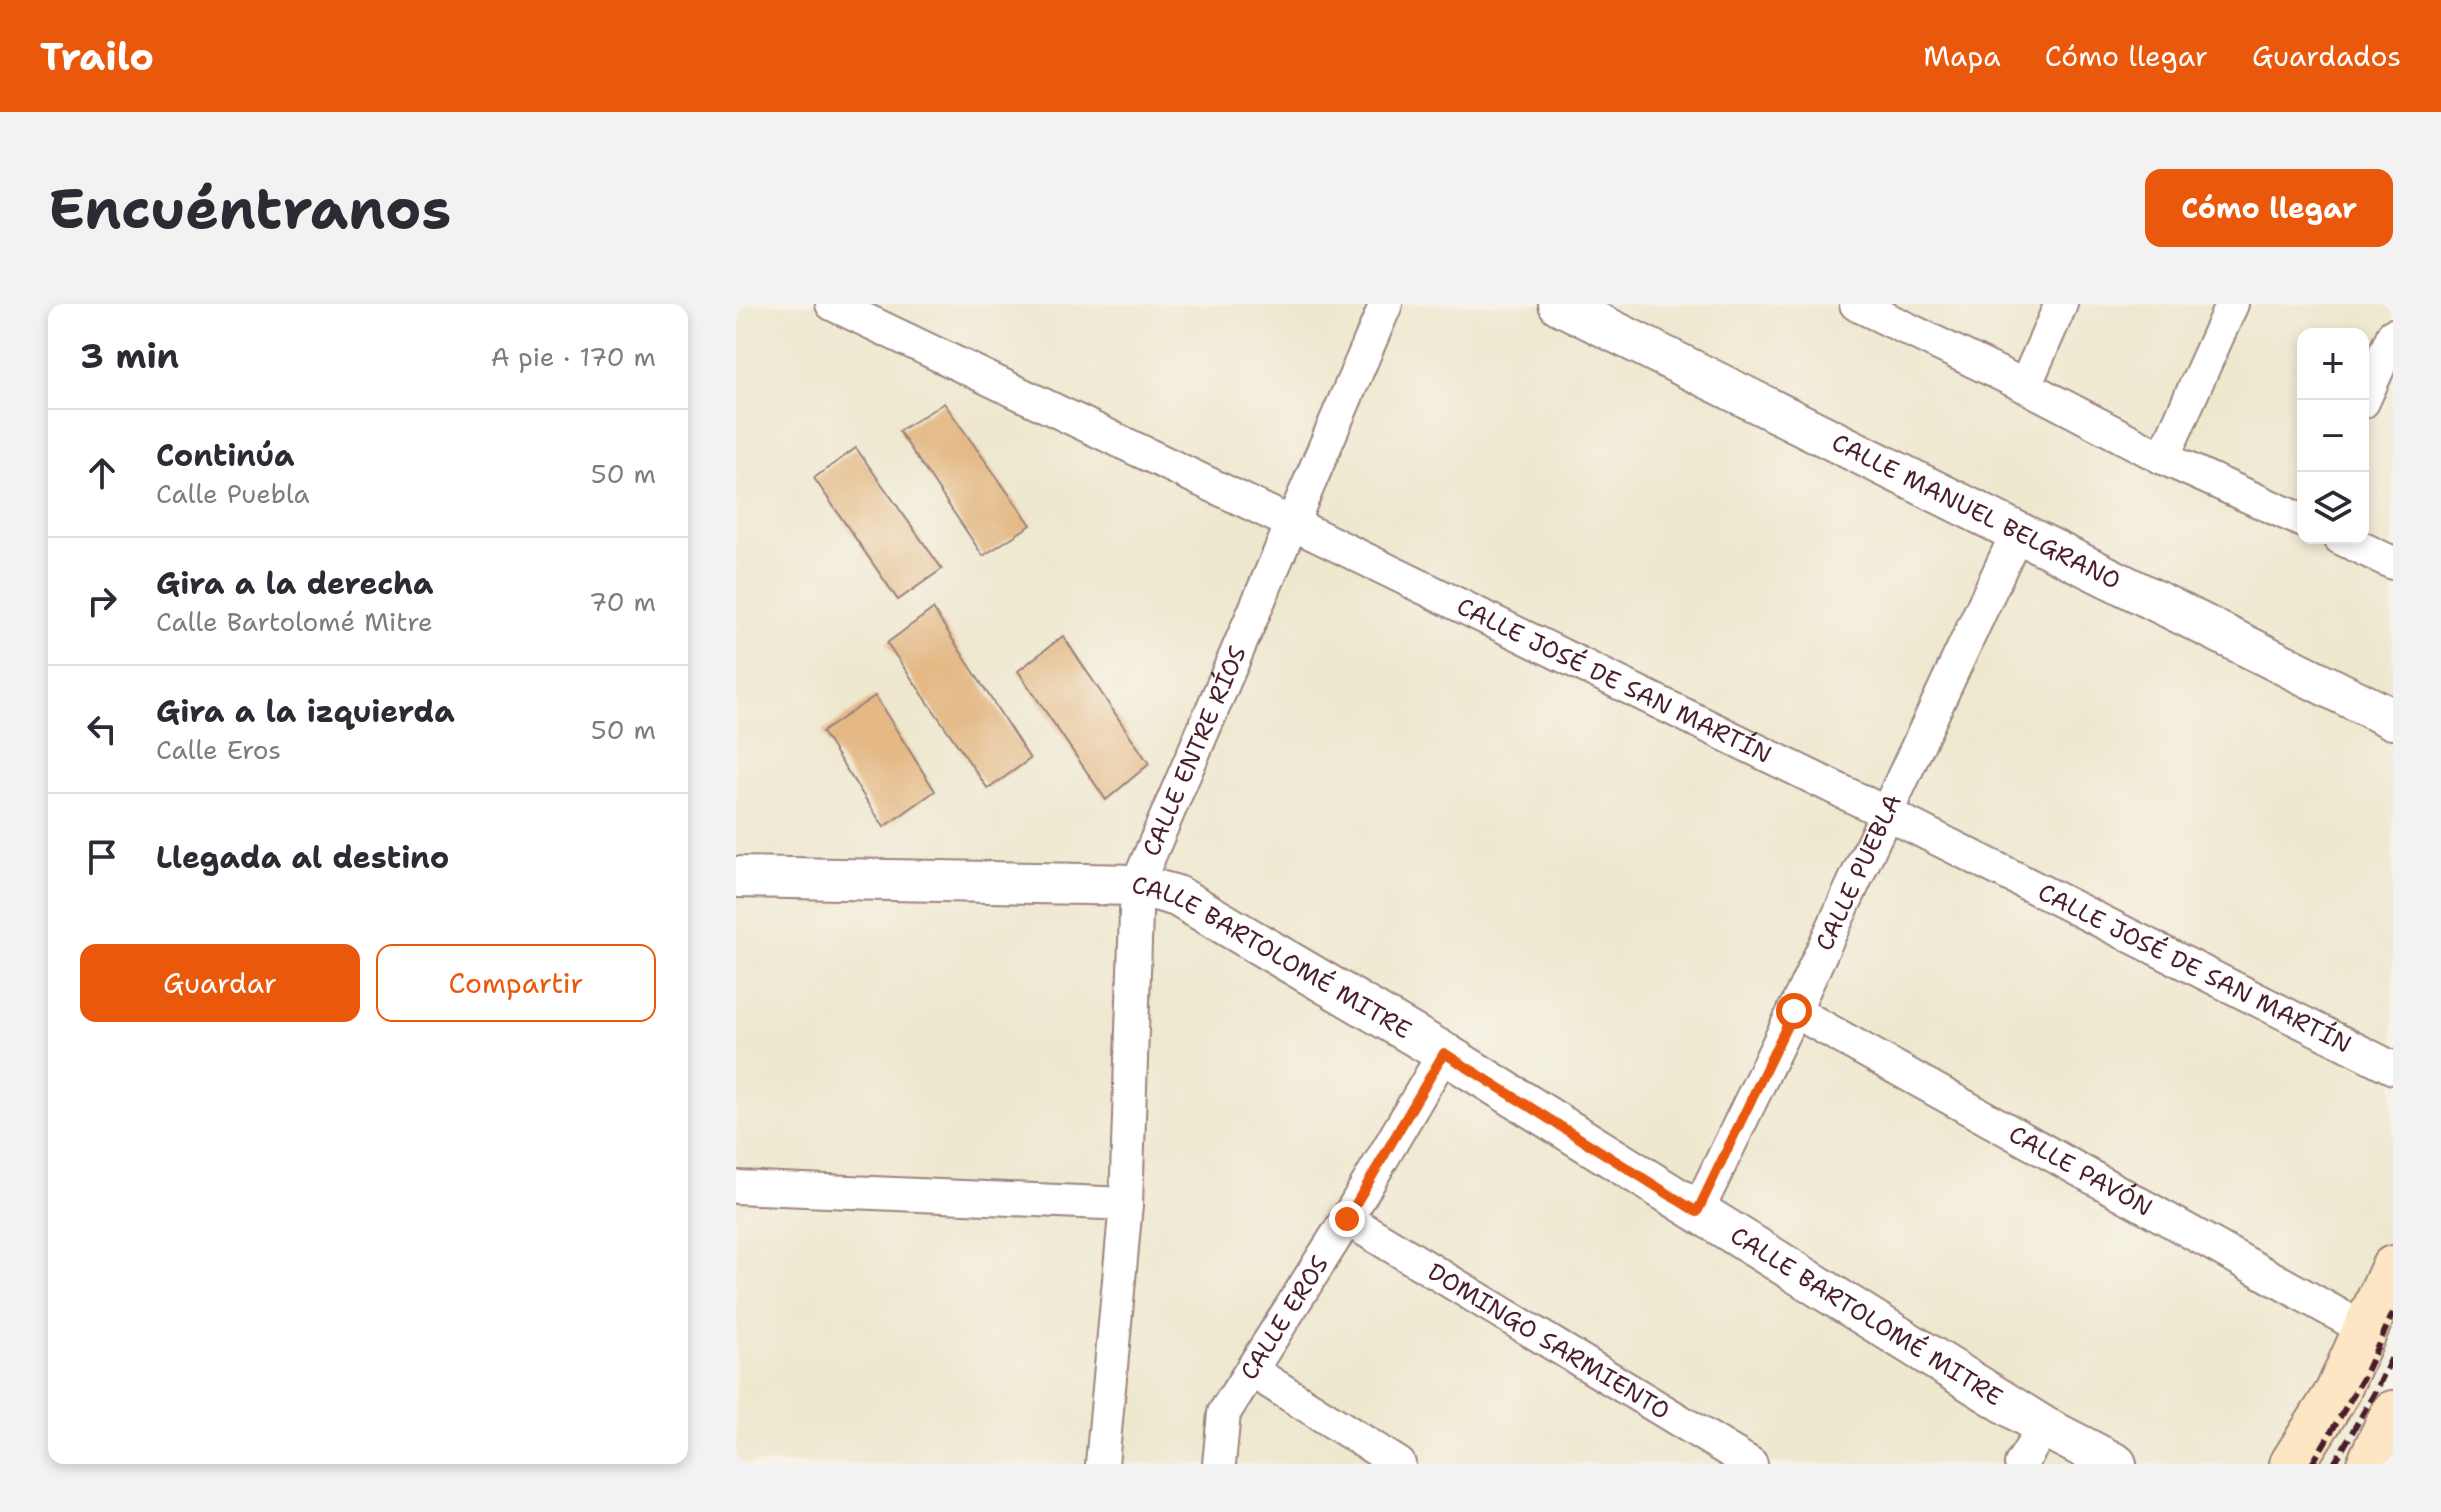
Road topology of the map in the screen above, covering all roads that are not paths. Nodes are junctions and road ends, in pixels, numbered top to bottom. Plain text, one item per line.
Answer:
1 (832, 304) edge
2 (1386, 304) edge
3 (1559, 304) edge
4 (1856, 304) edge
5 (2061, 304) edge
6 (2232, 304) edge
7 (1890, 312) edge
8 (2393, 335) edge
9 (2025, 386) junction
10 (2364, 400) edge
11 (2163, 458) junction
12 (2297, 518) edge
13 (1291, 523) junction
14 (2018, 531) junction
15 (2353, 544) edge
16 (2393, 563) edge
17 (2393, 719) edge
18 (1886, 813) junction
19 (736, 877) edge
20 (1137, 885) junction
21 (1794, 1011) junction
22 (1444, 1053) junction
23 (2393, 1068) edge
24 (736, 1187) edge
25 (1126, 1204) junction
26 (1697, 1212) junction
27 (1347, 1219) junction
28 (2393, 1268) edge
29 (2366, 1330) junction
30 (1252, 1371) junction
31 (2393, 1413) edge
32 (2044, 1427) junction
33 (1102, 1464) edge
34 (1219, 1464) edge
35 (1399, 1464) edge
36 (1751, 1464) edge
37 (2021, 1464) edge
38 (2116, 1464) edge
39 (2292, 1464) edge
40 (2369, 1464) edge

1 - 13 street, CALLE JOSÉ DE SAN MARTÍN
2 - 13 street, CALLE ENTRE RÍOS
3 - 14 street, CALLE MANUEL BELGRANO
4 - 7 street
5 - 9 street
6 - 11 street
7 - 9 street
8 - 10 street
9 - 11 street
11 - 12 street
13 - 18 street, CALLE JOSÉ DE SAN MARTÍN
13 - 20 street, CALLE ENTRE RÍOS
14 - 17 street, CALLE MANUEL BELGRANO
14 - 18 street, CALLE PUEBLA
15 - 16 street
18 - 21 street, CALLE PUEBLA
18 - 23 street, CALLE JOSÉ DE SAN MARTÍN
19 - 20 street, CALLE BARTOLOMÉ MITRE
20 - 22 street, CALLE BARTOLOMÉ MITRE
20 - 25 street, CALLE ENTRE RÍOS
21 - 26 street, CALLE PUEBLA
21 - 29 street, CALLE PAVÓN
22 - 26 street, CALLE BARTOLOMÉ MITRE
22 - 27 street, CALLE EROS
24 - 25 street
25 - 33 street, CALLE ENTRE RÍOS
26 - 32 street, CALLE BARTOLOMÉ MITRE
27 - 30 street, CALLE EROS
27 - 36 street, DOMINGO SARMIENTO
28 - 29 main road
29 - 39 main road
30 - 34 street, CALLE EROS
30 - 35 street
31 - 40 main road
32 - 37 street
32 - 38 street, CALLE BARTOLOMÉ MITRE

